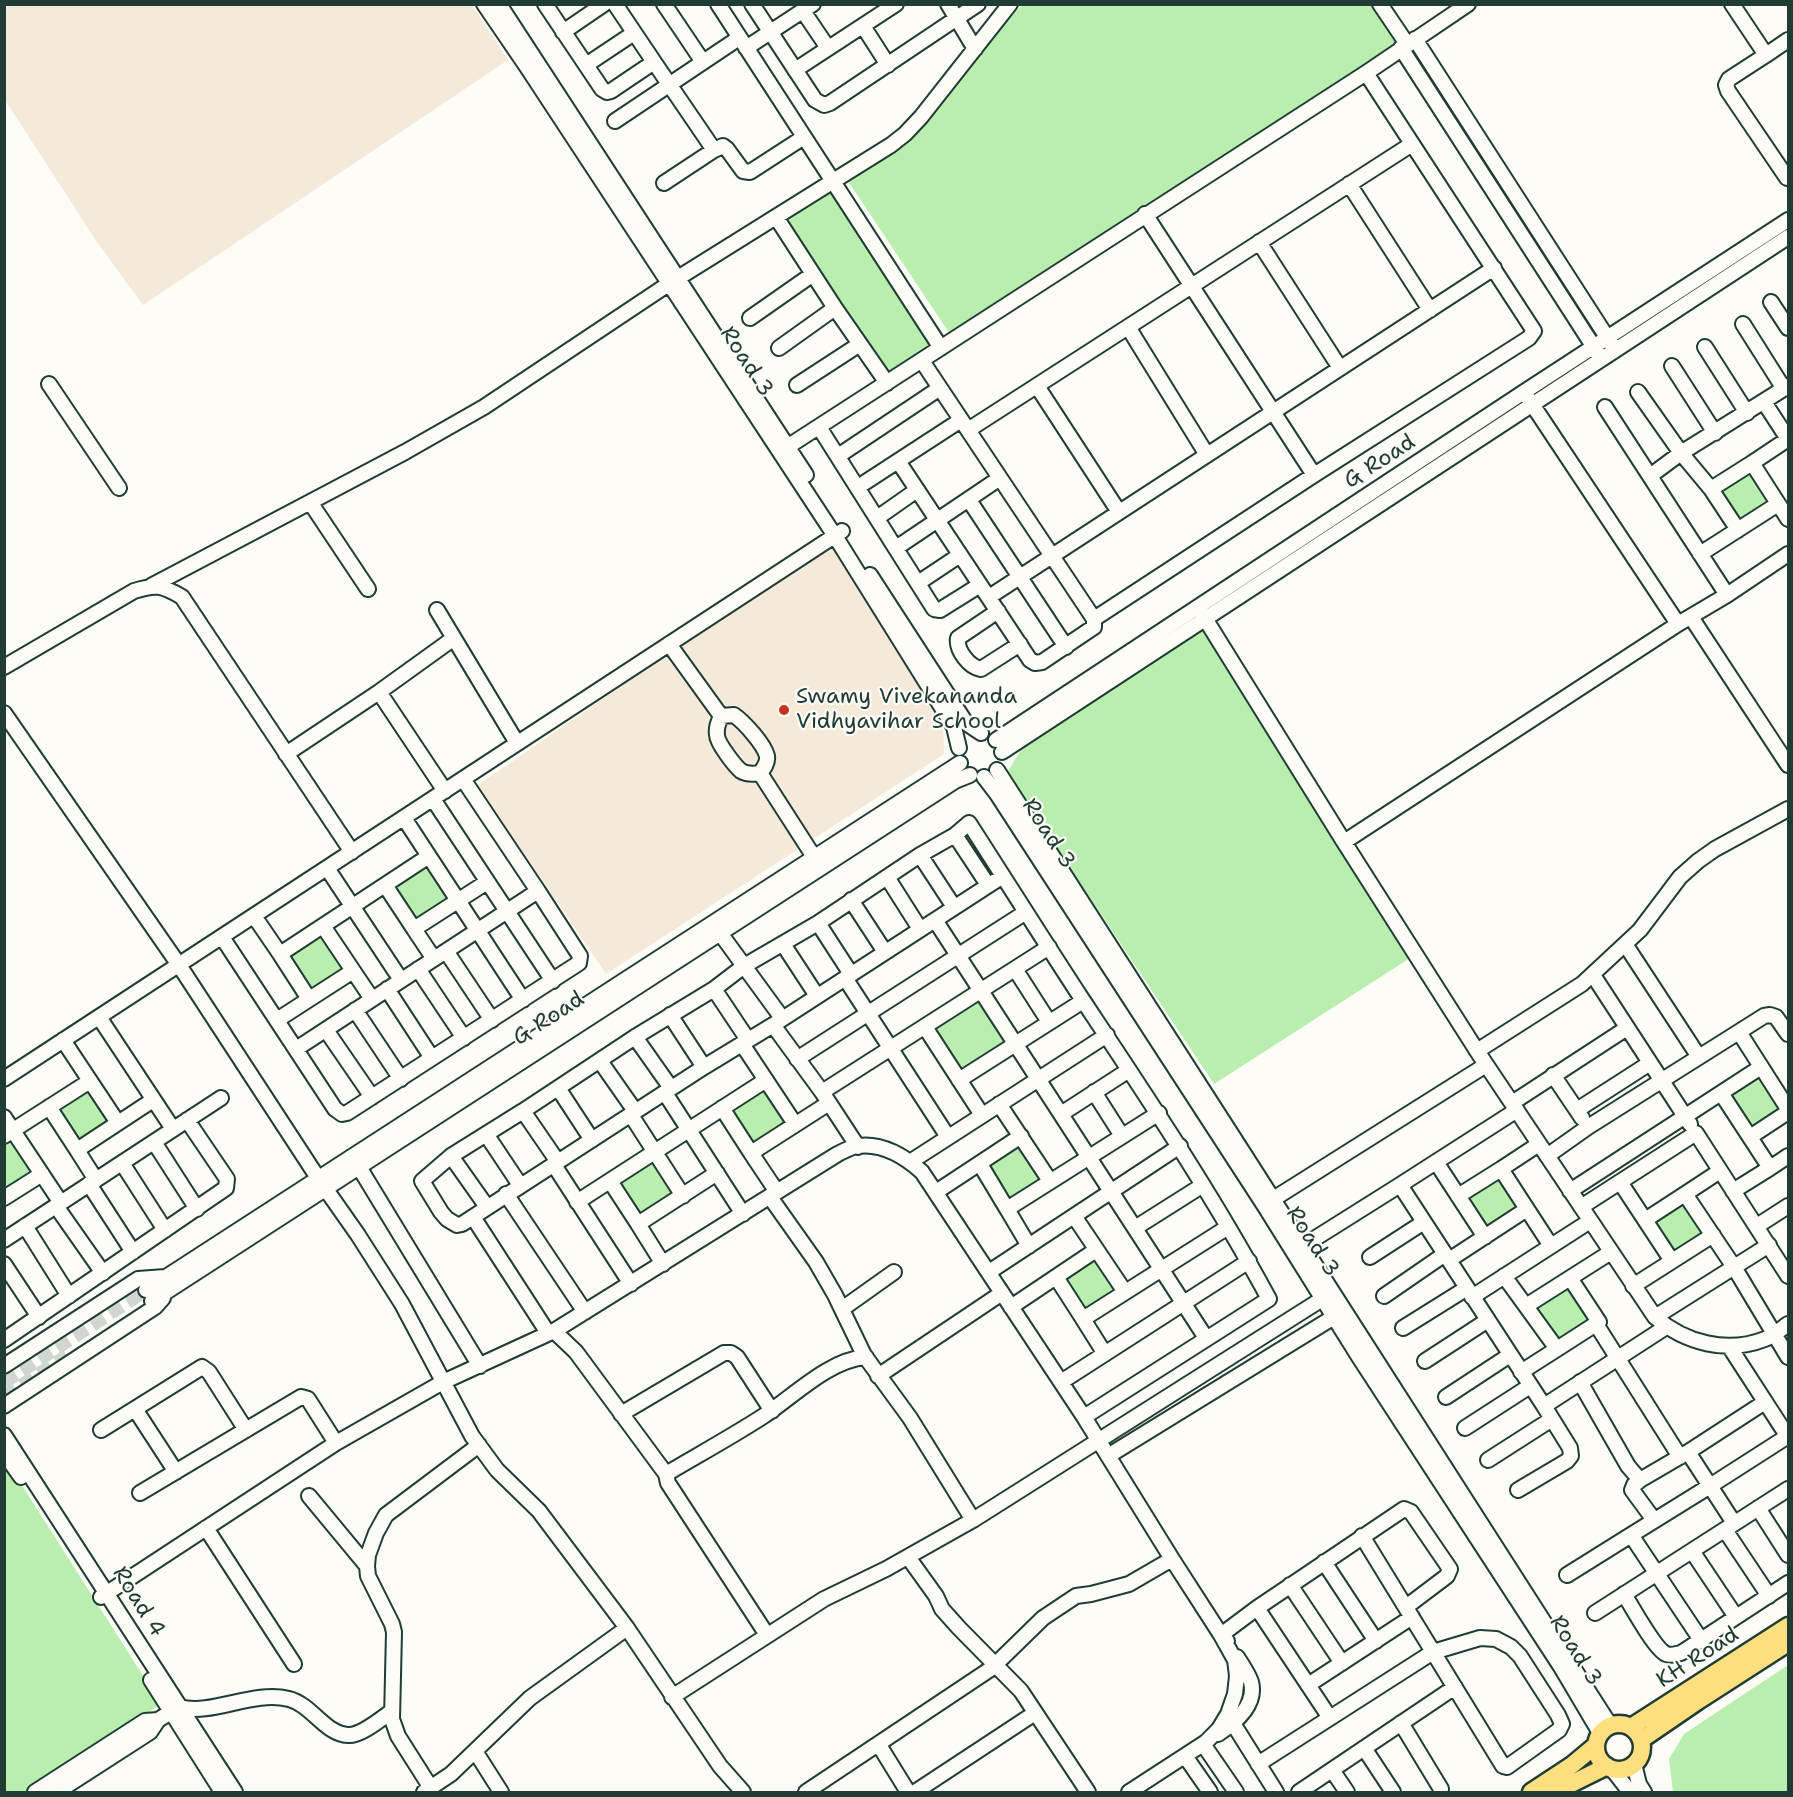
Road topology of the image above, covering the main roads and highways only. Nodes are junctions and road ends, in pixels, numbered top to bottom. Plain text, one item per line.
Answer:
1 (1788, 1626) edge
2 (1788, 1643) edge
3 (1636, 1734) junction
4 (1602, 1735) junction
5 (1610, 1768) junction
6 (1531, 1792) edge
7 (1555, 1792) edge

1 - 3 main road, KH Road
2 - 3 main road, KH Road
3 - 4 main road
3 - 5 main road
4 - 5 main road
4 - 6 main road
5 - 7 main road

